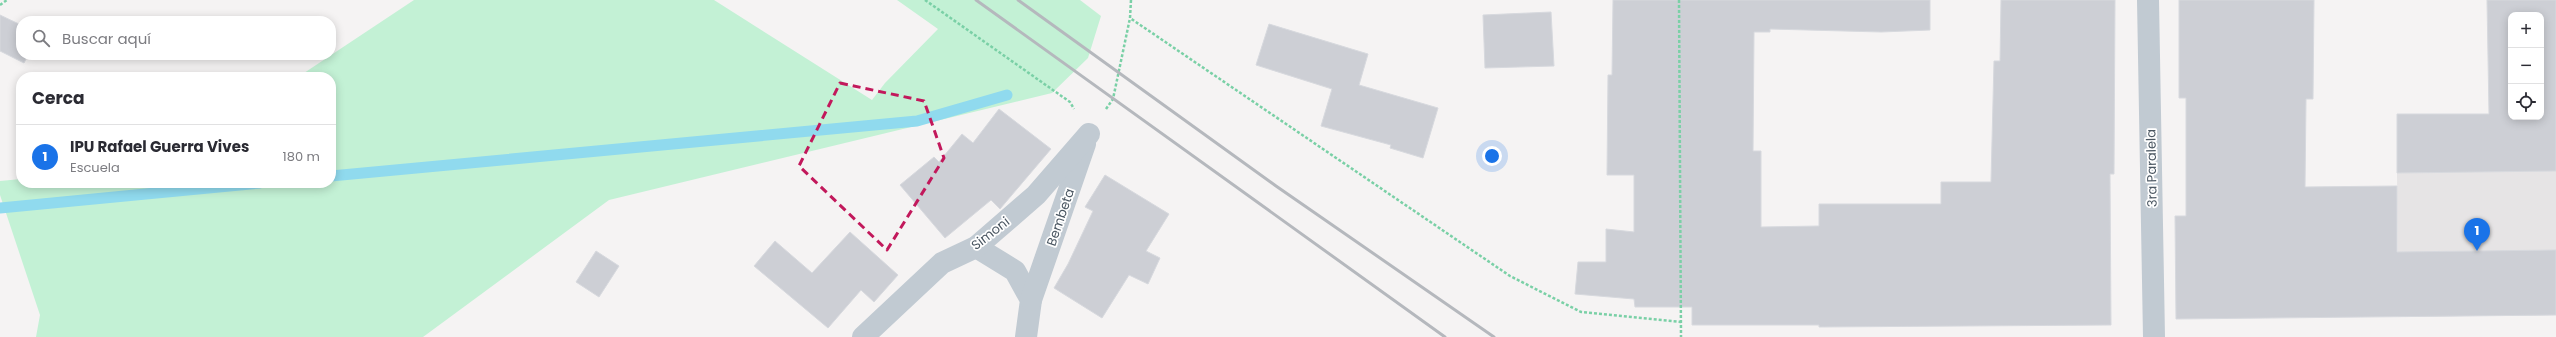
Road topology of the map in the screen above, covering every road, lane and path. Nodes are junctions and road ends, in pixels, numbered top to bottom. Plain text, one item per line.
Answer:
1 (7, 0) edge
2 (925, 0) edge
3 (1131, 0) edge
4 (1678, 0) edge
5 (2148, 0) edge
6 (0, 5) edge
7 (1130, 18) junction
8 (1089, 134) junction
9 (976, 247) junction
10 (1031, 300) junction
11 (1681, 322) junction
12 (863, 337) edge
13 (1026, 337) edge
14 (1681, 337) edge
15 (2154, 337) edge

1 - 6 path
2 - 8 path
3 - 7 path
4 - 11 path
5 - 15 street, 3ra Paralela
7 - 8 path
7 - 11 path
8 - 9 street, Simoni
8 - 10 street, Bembeta
9 - 10 street
9 - 12 street, Simoni
10 - 13 street, Bembeta
11 - 14 path

